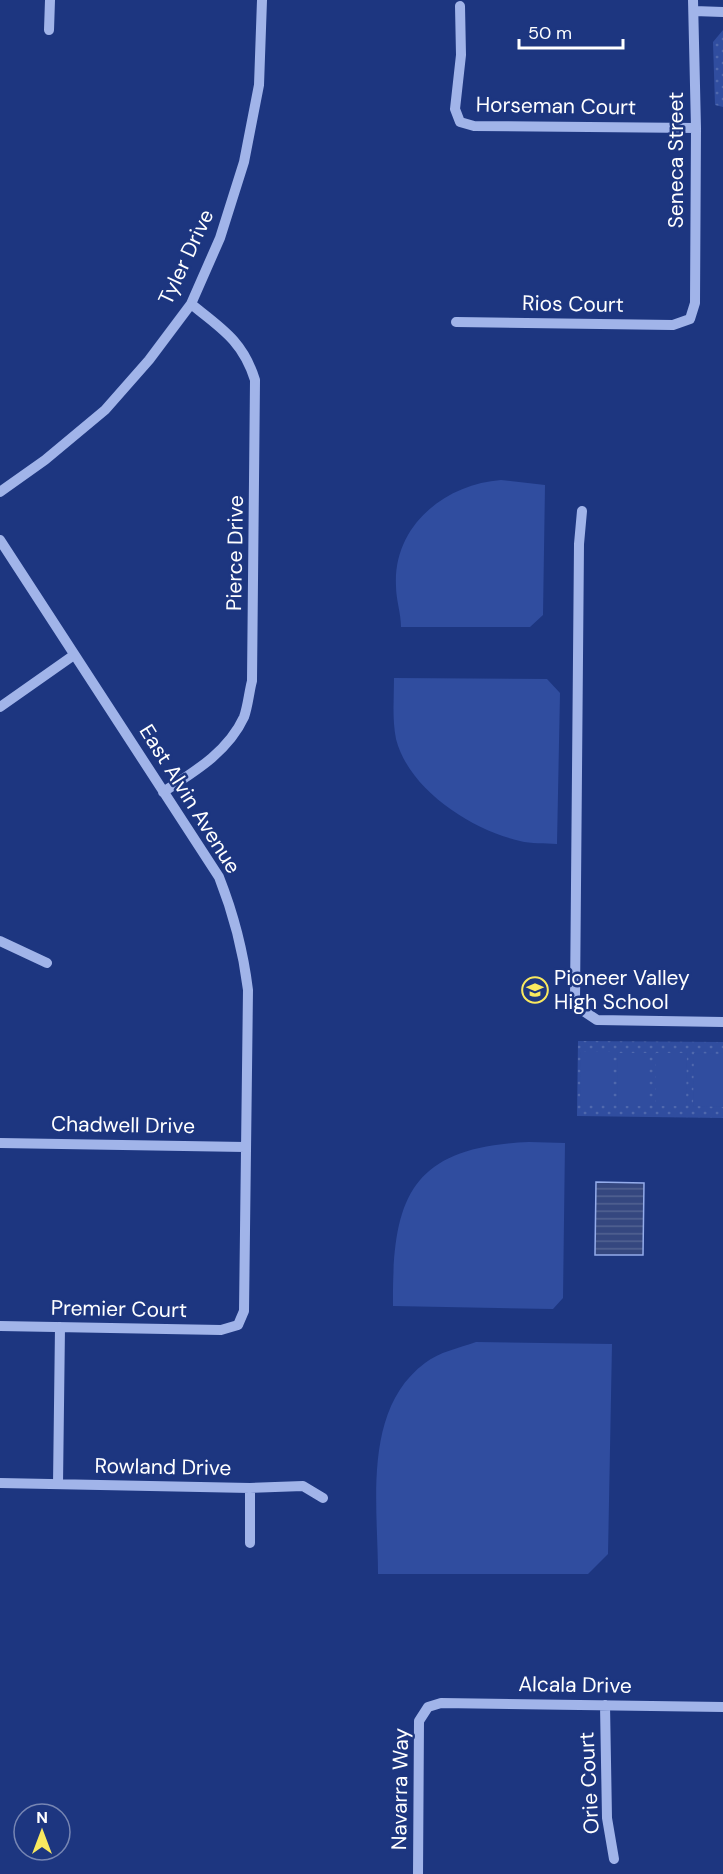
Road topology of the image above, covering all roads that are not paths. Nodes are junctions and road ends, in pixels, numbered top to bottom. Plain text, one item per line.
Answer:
1 (50, 0) edge
2 (262, 0) edge
3 (460, 6) dead end
4 (694, 6) edge
5 (723, 12) edge
6 (49, 30) dead end
7 (696, 128) junction
8 (191, 304) junction
9 (690, 319) joint
10 (456, 322) dead end
11 (0, 492) edge
12 (582, 512) dead end
13 (0, 540) edge
14 (74, 655) junction
15 (0, 707) edge
16 (164, 792) junction
17 (0, 941) edge
18 (47, 963) dead end
19 (723, 1022) edge
20 (0, 1143) edge
21 (245, 1147) junction
22 (237, 1325) joint
23 (0, 1326) edge
24 (60, 1327) junction
25 (0, 1483) edge
26 (58, 1484) junction
27 (250, 1488) junction
28 (323, 1498) dead end
29 (250, 1543) dead end
30 (605, 1705) junction
31 (428, 1707) joint
32 (723, 1707) edge
33 (614, 1859) dead end
34 (418, 1874) edge

1 - 6 street
2 - 8 street, Tyler Drive
3 - 7 street, Horseman Court
4 - 5 street
4 - 7 street, Seneca Street
7 - 9 street, Seneca Street
8 - 11 street, Tyler Drive
8 - 16 street, Pierce Drive
9 - 10 street, Rios Court
12 - 19 street
13 - 14 street, East Alvin Avenue
14 - 15 street
14 - 16 street, East Alvin Avenue
16 - 21 street, East Alvin Avenue
17 - 18 street
20 - 21 street, Chadwell Drive
21 - 22 street, East Alvin Avenue
22 - 24 street, Premier Court
23 - 24 street, Premier Court
24 - 26 street
25 - 26 street, Rowland Drive
26 - 27 street, Rowland Drive
27 - 28 street, Rowland Drive
27 - 29 street
30 - 31 street, Alcala Drive
30 - 32 street, Alcala Drive
30 - 33 street, Orie Court
31 - 34 street, Navarra Way

